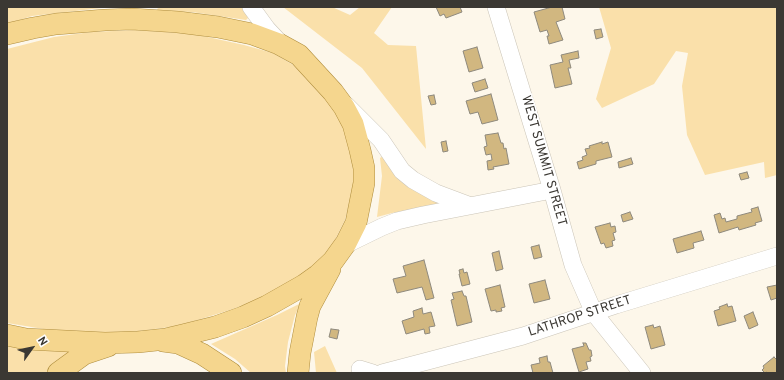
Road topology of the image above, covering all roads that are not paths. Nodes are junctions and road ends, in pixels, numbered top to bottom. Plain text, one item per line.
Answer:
1 (142, 7) edge
2 (251, 7) edge
3 (496, 7) edge
4 (119, 20) junction
5 (7, 34) edge
6 (284, 46) junction
7 (339, 99) junction
8 (552, 190) junction
9 (470, 206) junction
10 (340, 252) junction
11 (777, 256) edge
12 (594, 313) junction
13 (7, 335) edge
14 (157, 340) junction
15 (116, 343) junction
16 (58, 373) edge
17 (231, 373) edge
18 (298, 373) edge
19 (382, 373) edge
20 (642, 373) edge

1 - 4 street
2 - 6 street
3 - 8 street, WEST SUMMIT STREET
4 - 5 main road
4 - 6 main road
6 - 7 main road
7 - 9 street
7 - 10 main road
8 - 9 street
8 - 12 street, WEST SUMMIT STREET
9 - 10 street
10 - 14 main road
10 - 18 main road
11 - 12 street, LATHROP STREET
12 - 19 street, LATHROP STREET
12 - 20 street, WEST SUMMIT STREET
13 - 15 main road
14 - 15 main road
14 - 17 main road
15 - 16 main road

